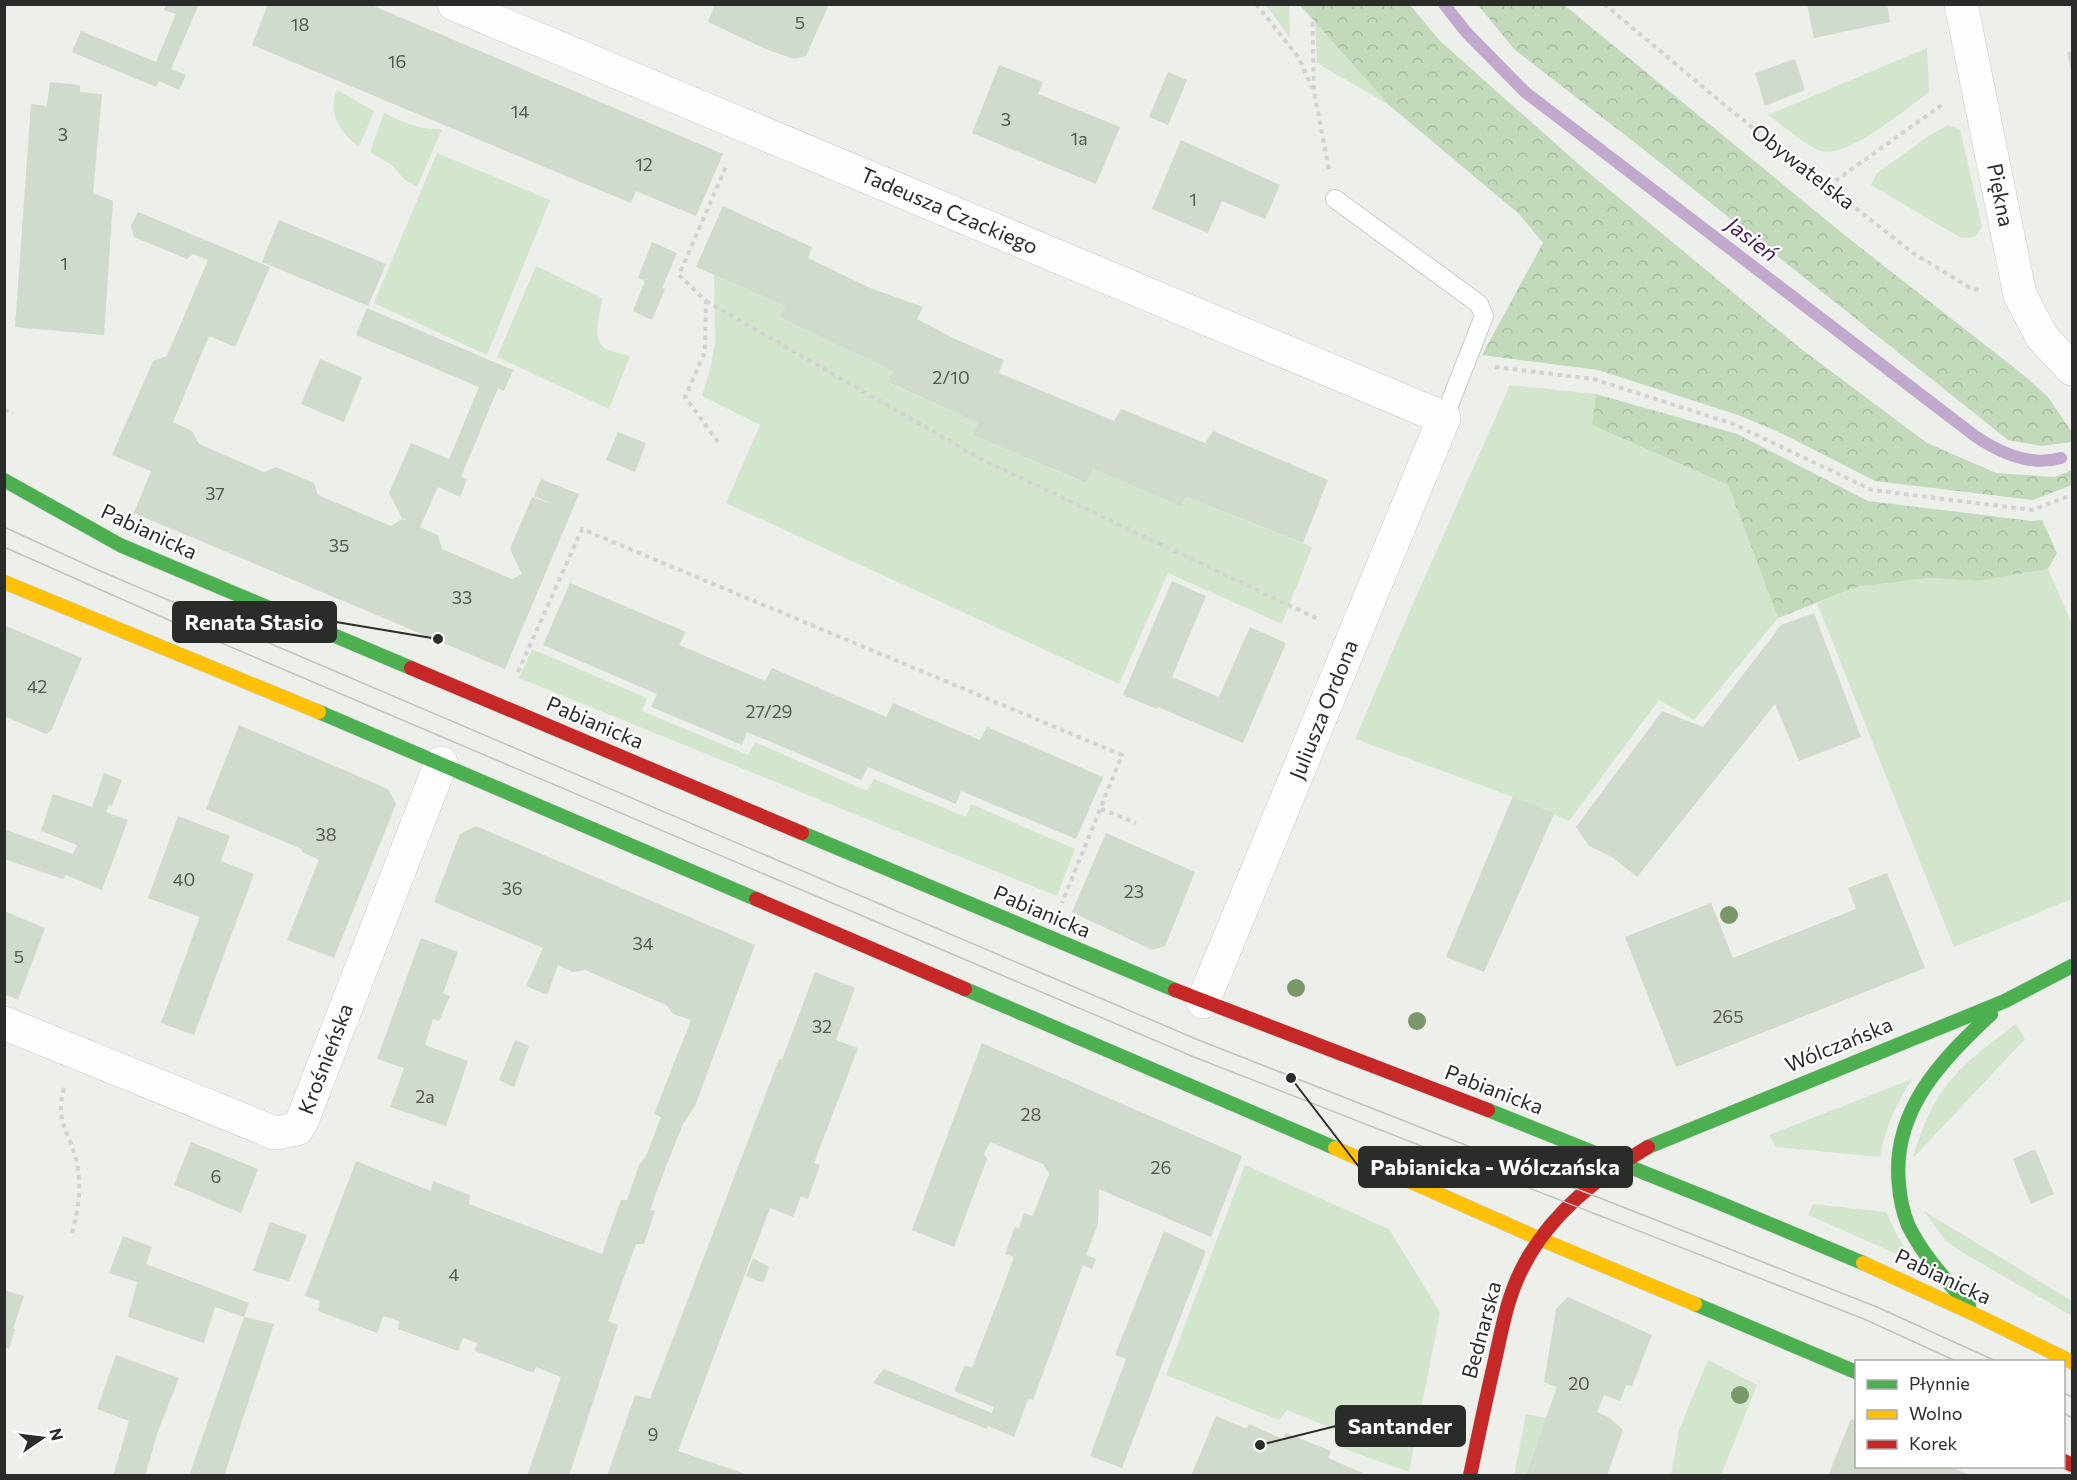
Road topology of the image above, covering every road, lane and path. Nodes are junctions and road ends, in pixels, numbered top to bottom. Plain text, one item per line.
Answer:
1 (454, 4) edge
2 (1256, 4) edge
3 (1312, 4) edge
4 (1604, 4) edge
5 (1961, 4) edge
6 (1977, 82) junction
7 (1314, 91) junction
8 (727, 164) dead end
9 (1828, 186) junction
10 (1335, 199) joint
11 (2020, 295) junction
12 (706, 301) junction
13 (1464, 369) junction
14 (2073, 369) edge
15 (4, 410) edge
16 (13, 413) dead end
17 (1444, 418) junction
18 (718, 442) dead end
19 (4, 460) edge
20 (14, 485) edge
21 (2073, 495) edge
22 (4, 582) edge
23 (1322, 621) dead end
24 (517, 676) dead end
25 (441, 763) junction
26 (1101, 809) junction
27 (1136, 823) dead end
28 (1061, 905) dead end
29 (2073, 966) edge
30 (2006, 1000) junction
31 (1203, 1002) junction
32 (4, 1023) edge
33 (65, 1082) dead end
34 (1621, 1162) junction
35 (72, 1233) dead end
36 (1540, 1239) junction
37 (1978, 1316) junction
38 (2073, 1362) edge
39 (1855, 1371) edge
40 (1470, 1476) edge

1 - 17 street, Tadeusza Czackiego
2 - 7 path
3 - 7 path
4 - 9 path, Obywatelska
5 - 6 street, Piękna
6 - 9 path
6 - 11 street, Piękna
7 - 10 path
8 - 12 path
9 - 11 path, Obywatelska
10 - 13 lane
11 - 14 street, Piękna
12 - 18 path
12 - 23 path
13 - 17 lane
13 - 21 path
15 - 16 path
17 - 31 street, Juliusza Ordona
19 - 20 street
20 - 31 street, Pabianicka
22 - 25 street
24 - 26 path
25 - 32 street, Krośnieńska
25 - 36 street
26 - 27 path
26 - 28 path
29 - 30 street, Wólczańska
30 - 34 street, Wólczańska
30 - 37 street
31 - 34 street, Pabianicka
33 - 35 path
34 - 36 street, Bednarska
34 - 37 street, Pabianicka
36 - 39 street
36 - 40 street, Bednarska
37 - 38 street, Pabianicka

